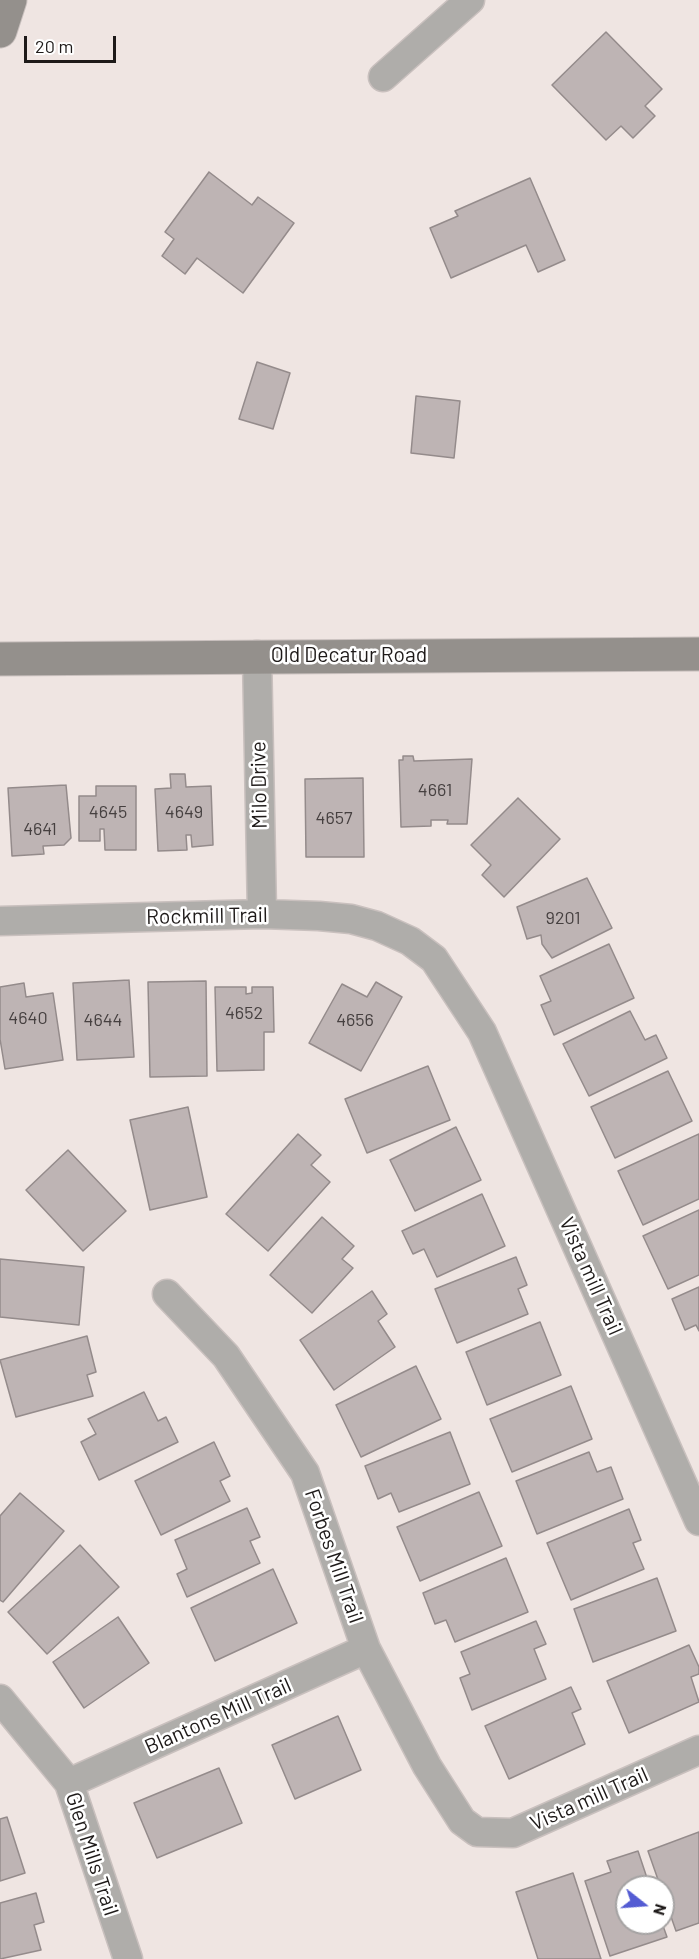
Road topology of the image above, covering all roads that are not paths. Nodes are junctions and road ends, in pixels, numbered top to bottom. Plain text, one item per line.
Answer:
1 (10, 0) edge
2 (470, 0) edge
3 (0, 31) edge
4 (383, 77) dead end
5 (699, 654) edge
6 (257, 656) junction
7 (0, 659) edge
8 (262, 914) junction
9 (0, 921) edge
10 (482, 1032) joint
11 (167, 1294) dead end
12 (699, 1521) edge
13 (366, 1649) junction
14 (0, 1699) edge
15 (699, 1750) edge
16 (69, 1783) junction
17 (477, 1832) joint
18 (128, 1959) edge

1 - 3 street
2 - 4 street
5 - 6 street, Old Decatur Road
6 - 7 street, Old Decatur Road
6 - 8 street, Milo Drive
8 - 9 street, Rockmill Trail
8 - 10 street, Rockmill Trail
10 - 12 street, Vista mill Trail
11 - 13 street, Forbes Mill Trail
13 - 16 street, Blantons Mill Trail
13 - 17 street, Forbes Mill Trail
14 - 16 street, Glen Mills Trail
15 - 17 street, Vista mill Trail
16 - 18 street, Glen Mills Trail

